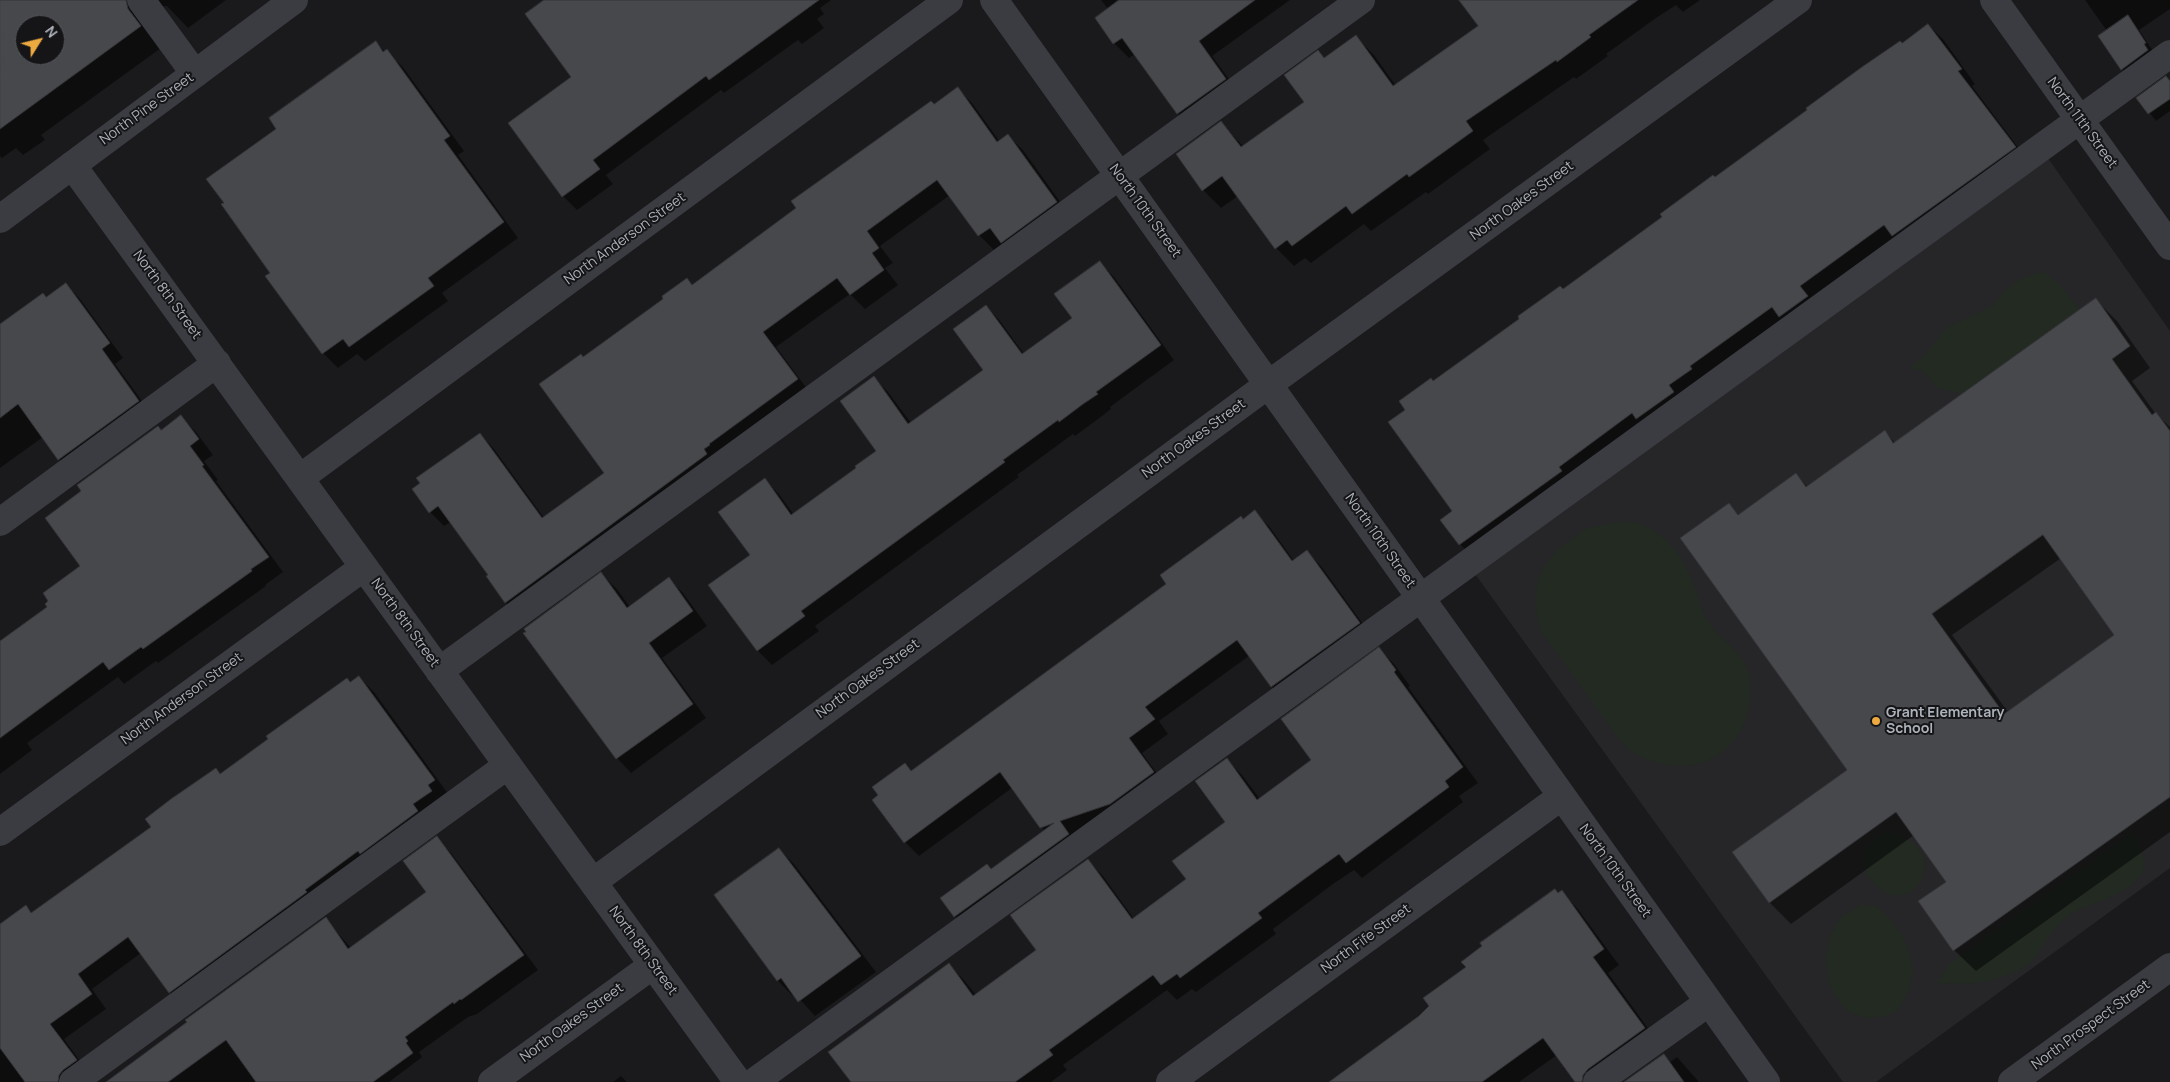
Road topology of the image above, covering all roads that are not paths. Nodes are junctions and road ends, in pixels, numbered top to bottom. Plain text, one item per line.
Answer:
1 (141, 0) edge
2 (294, 0) edge
3 (949, 0) edge
4 (994, 0) edge
5 (1360, 0) edge
6 (1798, 0) edge
7 (1994, 0) edge
8 (2170, 54) edge
9 (195, 74) junction
10 (2080, 121) junction
11 (72, 165) junction
12 (1119, 176) junction
13 (0, 219) edge
14 (2170, 246) edge
15 (217, 364) junction
16 (1269, 384) junction
17 (300, 478) junction
18 (0, 522) edge
19 (364, 567) junction
20 (1421, 598) junction
21 (439, 671) junction
22 (508, 765) junction
23 (1562, 796) junction
24 (0, 832) edge
25 (593, 882) junction
26 (653, 965) junction
27 (2170, 967) edge
28 (1709, 1002) junction
29 (73, 1082) edge
30 (492, 1082) edge
31 (738, 1082) edge
32 (754, 1082) edge
33 (1170, 1082) edge
34 (1597, 1082) edge
35 (1766, 1082) edge
36 (2012, 1082) edge

1 - 9 street
2 - 9 street, North Pine Street
3 - 17 street, North Anderson Street
4 - 12 street, North 10th Street
5 - 12 street
6 - 16 street, North Oakes Street
7 - 10 street, North 11th Street
8 - 10 street
9 - 11 street, North Pine Street
10 - 14 street, North 11th Street
10 - 20 street
11 - 13 street, North Pine Street
11 - 15 street, North 8th Street
12 - 16 street, North 10th Street
12 - 21 street
15 - 17 street, North 8th Street
15 - 18 street
16 - 20 street, North 10th Street
16 - 25 street, North Oakes Street
17 - 19 street, North 8th Street
19 - 21 street, North 8th Street
19 - 24 street, North Anderson Street
20 - 23 street, North 10th Street
20 - 32 street
21 - 22 street, North 8th Street
22 - 25 street, North 8th Street
22 - 29 street
23 - 28 street, North 10th Street
23 - 33 street, North Fife Street
25 - 26 street, North 8th Street
26 - 30 street, North Oakes Street
26 - 31 street, North 8th Street
27 - 36 street, North Prospect Street
28 - 34 street
28 - 35 street, North 10th Street

